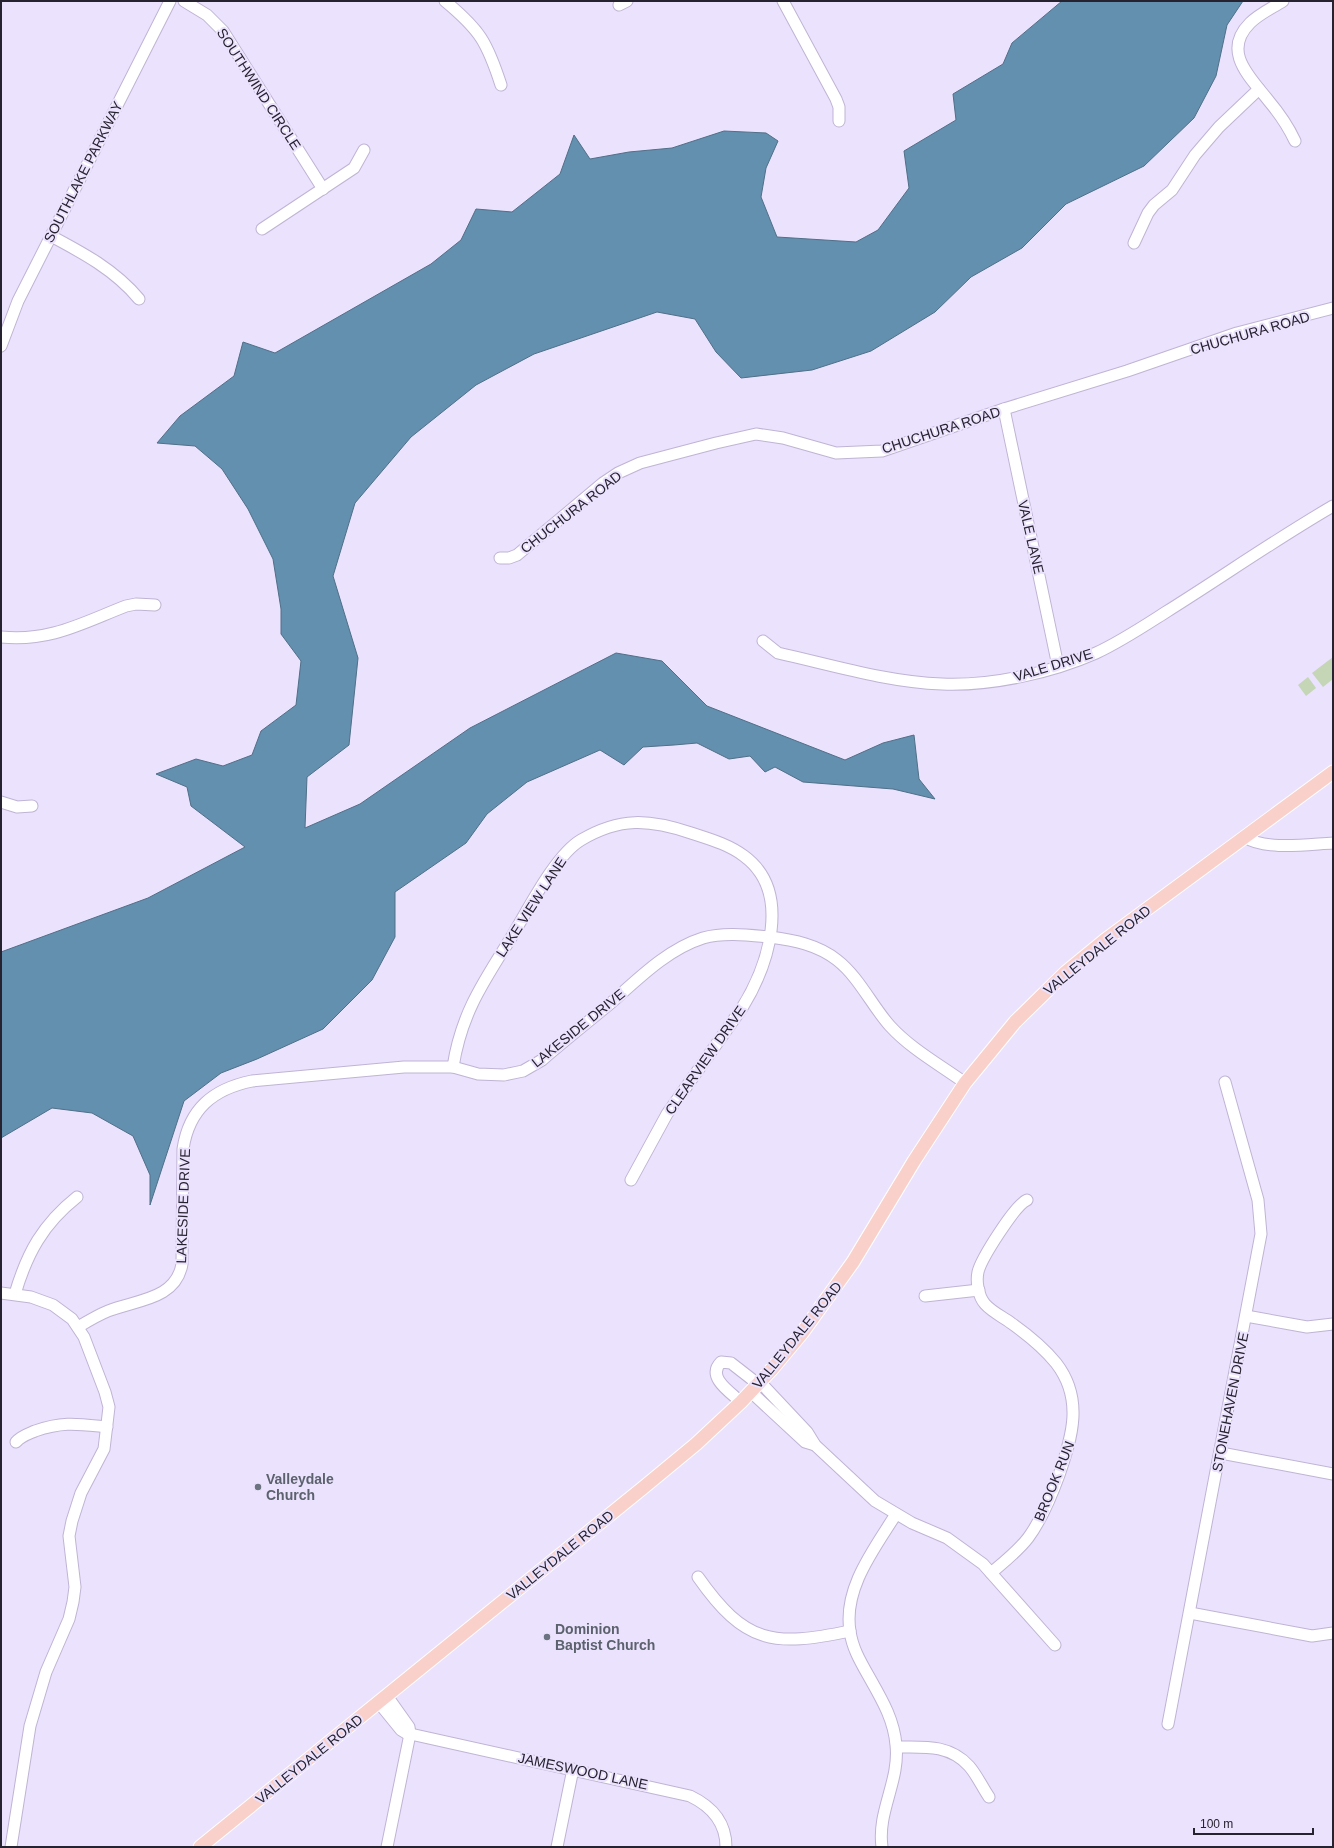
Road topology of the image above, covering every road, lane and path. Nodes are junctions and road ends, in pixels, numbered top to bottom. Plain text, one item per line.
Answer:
1 (170, 1) edge
2 (184, 1) edge
3 (445, 1) edge
4 (784, 1) edge
5 (1283, 1) edge
6 (501, 85) dead end
7 (1259, 89) junction
8 (839, 121) dead end
9 (1295, 141) dead end
10 (364, 150) dead end
11 (323, 189) junction
12 (262, 229) dead end
13 (51, 236) junction
14 (1134, 243) dead end
15 (139, 299) dead end
16 (1333, 308) edge
17 (1, 346) edge
18 (1004, 409) junction
19 (1333, 506) edge
20 (500, 558) dead end
21 (155, 605) dead end
22 (1, 637) edge
23 (763, 641) dead end
24 (1058, 666) junction
25 (1333, 772) edge
26 (1, 802) edge
27 (32, 806) dead end
28 (1245, 837) junction
29 (1333, 843) edge
30 (769, 937) junction
31 (453, 1067) junction
32 (1225, 1082) dead end
33 (965, 1083) junction
34 (631, 1180) dead end
35 (77, 1197) dead end
36 (1027, 1200) dead end
37 (979, 1290) junction
38 (1, 1293) edge
39 (15, 1294) junction
40 (925, 1296) dead end
41 (1246, 1316) junction
42 (1333, 1324) edge
43 (78, 1327) junction
44 (756, 1386) junction
45 (741, 1402) junction
46 (107, 1427) junction
47 (16, 1442) dead end
48 (1220, 1453) junction
49 (1333, 1474) edge
50 (896, 1514) junction
51 (991, 1573) junction
52 (698, 1576) dead end
53 (1190, 1613) junction
54 (850, 1631) junction
55 (1333, 1633) edge
56 (1055, 1646) dead end
57 (383, 1700) junction
58 (1168, 1724) dead end
59 (410, 1734) junction
60 (897, 1747) junction
61 (573, 1769) junction
62 (989, 1797) dead end
63 (11, 1847) edge
64 (200, 1847) edge
65 (387, 1847) edge
66 (557, 1847) edge
67 (726, 1847) edge
68 (882, 1847) edge

1 - 13 street, SOUTHLAKE PARKWAY
2 - 11 street, SOUTHWIND CIRCLE
3 - 6 street
4 - 8 street
5 - 7 street
7 - 9 street
7 - 14 street
10 - 11 street
11 - 12 street
13 - 15 street
13 - 17 street, SOUTHLAKE PARKWAY
16 - 18 street, CHUCHURA ROAD
18 - 20 street, CHUCHURA ROAD
18 - 24 street, VALE LANE
19 - 24 street, VALE DRIVE
21 - 22 street
23 - 24 street, VALE DRIVE
25 - 28 main road, VALLEYDALE ROAD
26 - 27 street
28 - 29 street
28 - 33 main road, VALLEYDALE ROAD
30 - 31 street, LAKESIDE DRIVE
30 - 31 street, LAKE VIEW LANE
30 - 33 street, LAKESIDE DRIVE
30 - 34 street, CLEARVIEW DRIVE
31 - 43 street, LAKESIDE DRIVE
32 - 41 street, STONEHAVEN DRIVE
33 - 44 main road, VALLEYDALE ROAD
35 - 39 street
36 - 37 street, BROOK RUN
37 - 40 street
37 - 51 street, BROOK RUN
38 - 39 street
39 - 43 street
41 - 42 street
41 - 48 street, STONEHAVEN DRIVE
43 - 46 street
44 - 45 main road, VALLEYDALE ROAD
44 - 45 street
44 - 50 street
45 - 57 main road, VALLEYDALE ROAD
46 - 47 street
46 - 63 street
48 - 49 street
48 - 53 street, STONEHAVEN DRIVE
50 - 51 street
50 - 54 street
51 - 56 street
52 - 54 street
53 - 55 street
53 - 58 street, STONEHAVEN DRIVE
54 - 60 street
57 - 59 street, JAMESWOOD LANE
57 - 64 main road, VALLEYDALE ROAD
59 - 61 street, JAMESWOOD LANE
59 - 65 street
60 - 62 street
60 - 68 street
61 - 66 street
61 - 67 street, JAMESWOOD LANE

